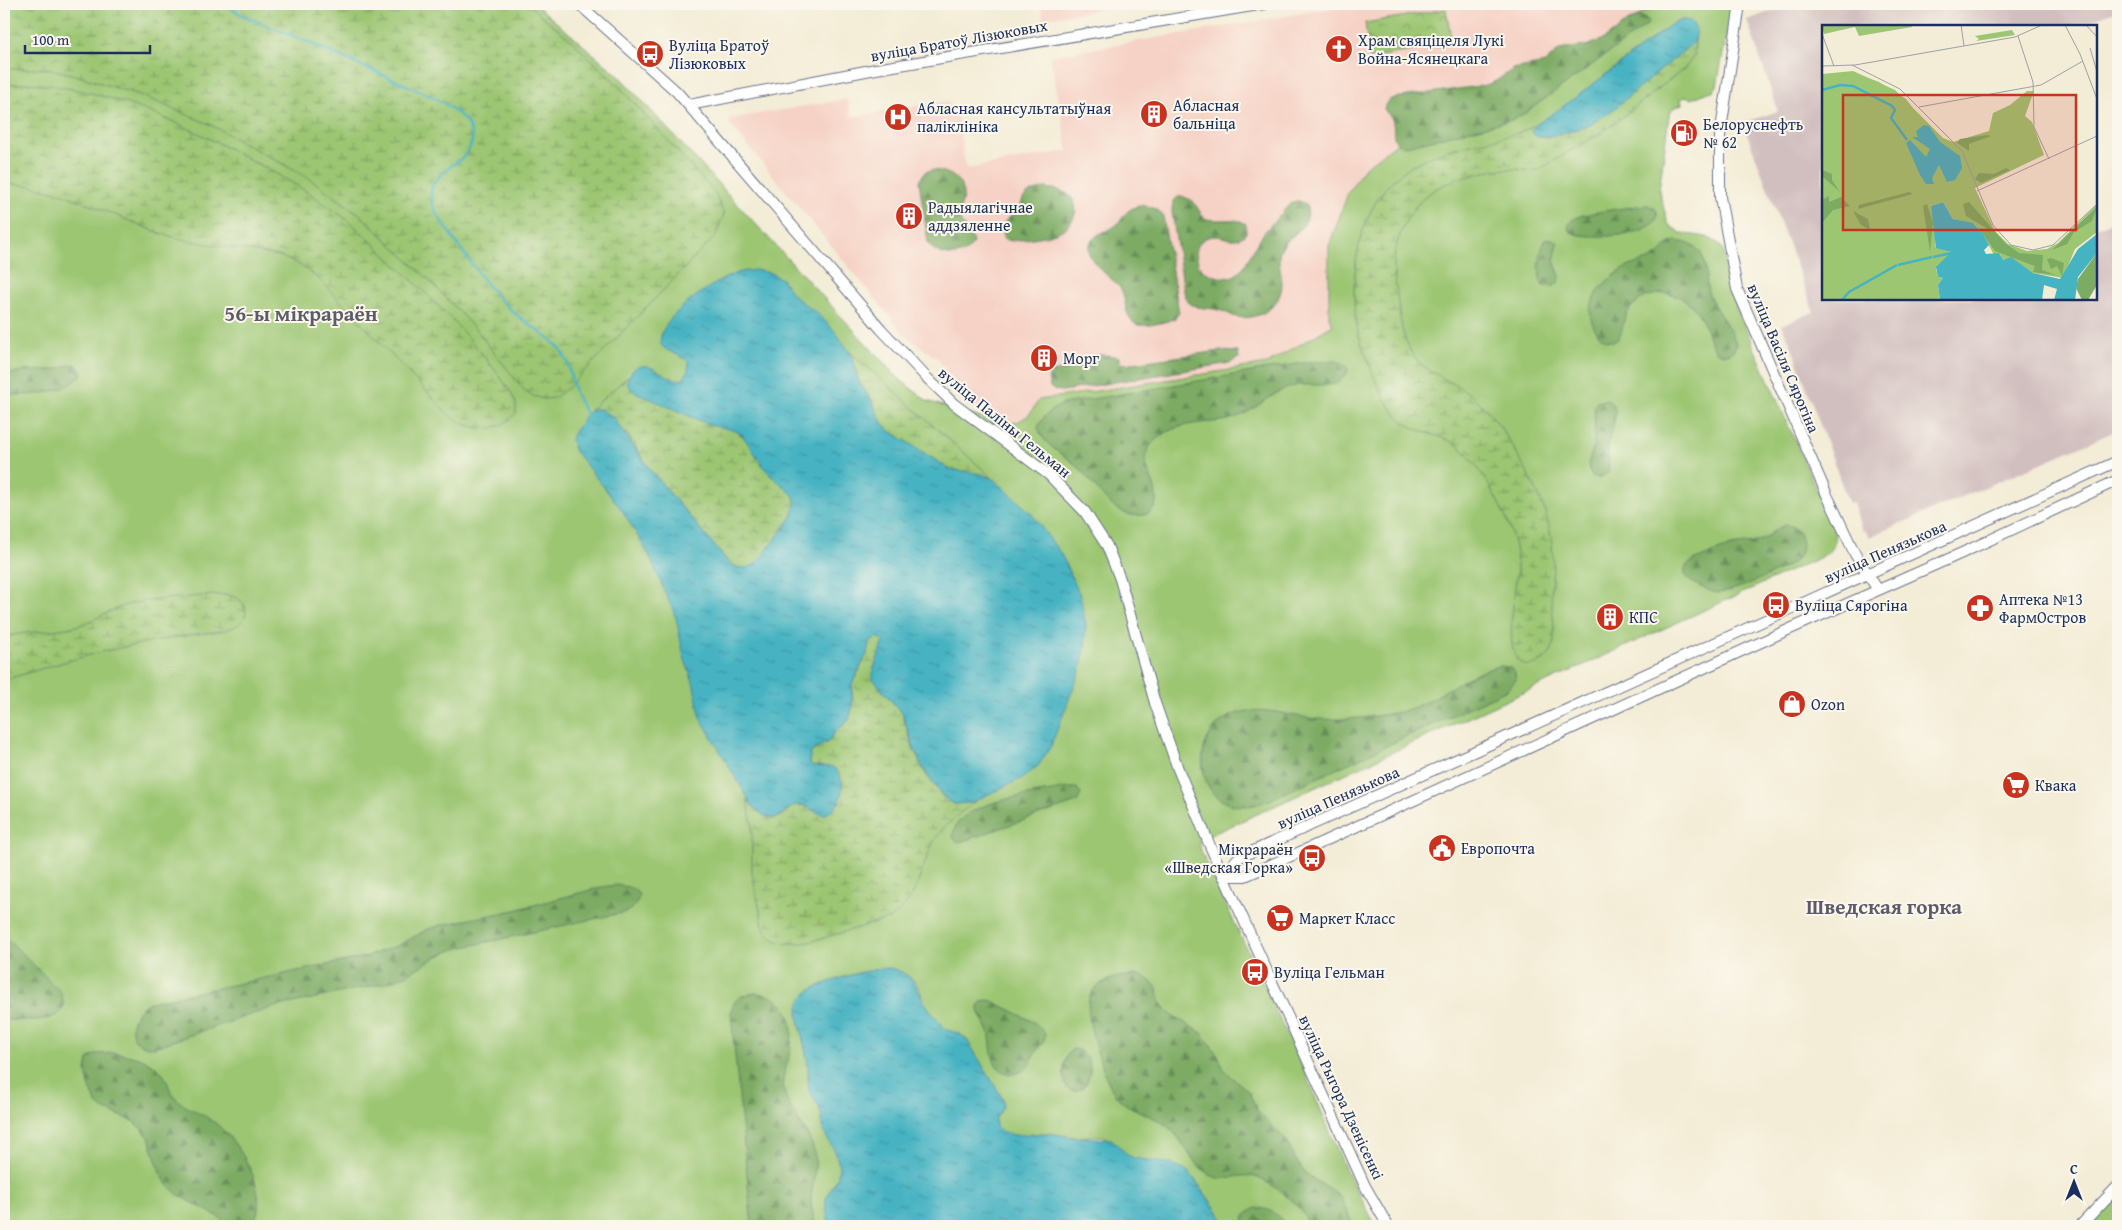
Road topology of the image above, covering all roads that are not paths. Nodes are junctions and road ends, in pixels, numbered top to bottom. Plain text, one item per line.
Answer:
1 (579, 4) edge
2 (1264, 4) edge
3 (1740, 4) edge
4 (689, 106) junction
5 (2118, 462) edge
6 (2118, 480) edge
7 (1869, 574) junction
8 (1878, 590) junction
9 (1223, 876) junction
10 (1271, 979) joint
11 (2118, 1186) edge
12 (1388, 1226) edge
13 (2080, 1226) edge

1 - 4 street, вуліца Паліны Гельман
2 - 4 street, вуліца Братоў Лізюковых
3 - 7 street, вуліца Васіля Сярогіна
4 - 9 street, вуліца Паліны Гельман
5 - 7 street, вуліца Пенязькова
6 - 8 street, вуліца Пенязькова
7 - 8 street, вуліца Васіля Сярогіна
7 - 9 street, вуліца Пенязькова
8 - 9 street, вуліца Пенязькова
9 - 10 street, вуліца Паліны Гельман
10 - 12 street, вуліца Рыгора Дзенісенкі
11 - 13 street

